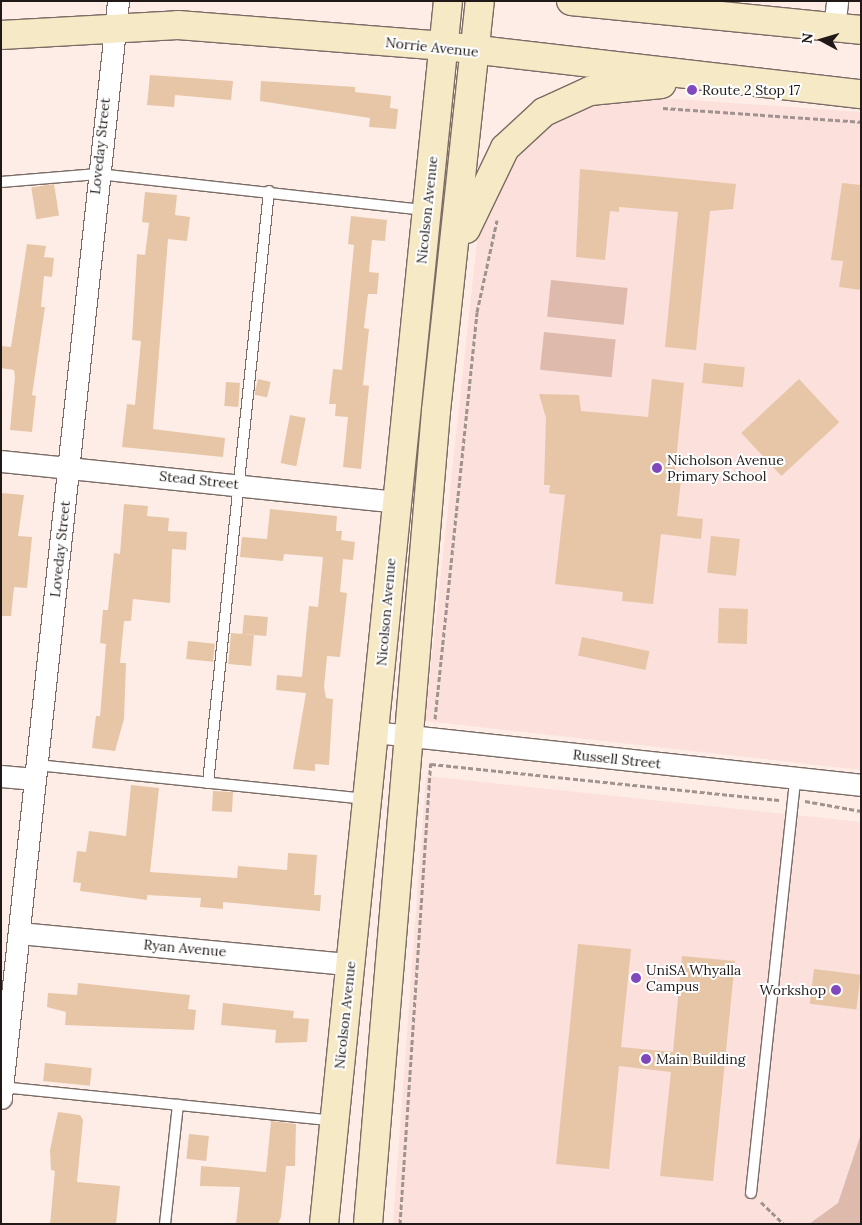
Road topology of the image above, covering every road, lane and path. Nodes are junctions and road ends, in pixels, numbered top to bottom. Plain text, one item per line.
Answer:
1 (118, 1) edge
2 (448, 1) edge
3 (480, 1) edge
4 (571, 1) edge
5 (664, 1) edge
6 (720, 16) junction
7 (844, 19) edge
8 (112, 30) junction
9 (1, 36) edge
10 (444, 46) junction
11 (474, 51) junction
12 (722, 78) junction
13 (861, 94) edge
14 (657, 107) dead end
15 (861, 122) edge
16 (98, 174) junction
17 (1, 182) edge
18 (268, 191) junction
19 (427, 210) junction
20 (497, 217) dead end
21 (455, 261) junction
22 (1, 461) edge
23 (69, 467) junction
24 (239, 484) junction
25 (396, 502) junction
26 (374, 732) junction
27 (420, 737) junction
28 (431, 764) junction
29 (36, 772) junction
30 (1, 776) edge
31 (795, 779) junction
32 (208, 783) junction
33 (861, 785) edge
34 (367, 799) junction
35 (793, 801) junction
36 (861, 811) edge
37 (19, 933) junction
38 (350, 964) junction
39 (2, 1092) edge
40 (178, 1105) junction
41 (335, 1120) junction
42 (751, 1193) joint
43 (165, 1224) edge
44 (324, 1224) edge
45 (368, 1224) edge
46 (400, 1224) edge
47 (784, 1224) edge

1 - 8 street, Loveday Street
2 - 10 main road, Nicolson Avenue
3 - 11 main road
4 - 6 main road
5 - 6 main road
6 - 7 main road
8 - 9 main road, Norrie Avenue
8 - 10 main road, Norrie Avenue
8 - 16 street, Loveday Street
10 - 11 main road, Norrie Avenue
10 - 19 main road, Nicolson Avenue
11 - 12 main road, Norrie Avenue
11 - 21 main road
12 - 13 main road, Norrie Avenue
12 - 21 main road
14 - 15 path
16 - 17 lane
16 - 18 lane
16 - 23 street, Loveday Street
18 - 19 lane
18 - 24 lane
19 - 25 main road, Nicolson Avenue
20 - 27 path
21 - 27 main road
22 - 23 street, Stead Street
23 - 24 street, Stead Street
23 - 29 street, Loveday Street
24 - 25 street, Stead Street
24 - 32 lane
25 - 26 main road, Nicolson Avenue
26 - 27 street, Russell Street
26 - 34 main road, Nicolson Avenue
27 - 28 path
27 - 31 street, Russell Street
27 - 45 main road
28 - 35 path
28 - 46 path
29 - 30 street
29 - 32 lane
29 - 37 street, Loveday Street
31 - 33 street, Russell Street
31 - 35 lane
32 - 34 lane
34 - 38 main road, Nicolson Avenue
35 - 36 path
35 - 42 lane
37 - 38 street, Ryan Avenue
37 - 39 street, Loveday Street
38 - 41 main road, Nicolson Avenue
39 - 40 lane
40 - 41 lane
40 - 43 lane
41 - 44 main road, Nicolson Avenue
42 - 47 path

